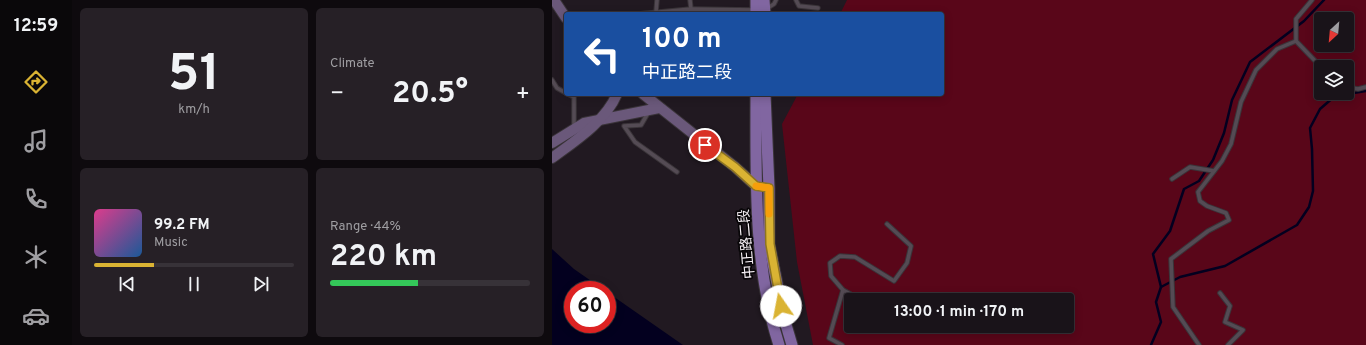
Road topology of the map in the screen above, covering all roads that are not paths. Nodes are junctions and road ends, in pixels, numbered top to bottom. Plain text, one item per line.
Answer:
1 (554, 0) edge
2 (656, 0) edge
3 (690, 0) edge
4 (776, 0) edge
5 (796, 0) edge
6 (1312, 0) edge
7 (760, 8) edge
8 (818, 8) dead end
9 (691, 9) junction
10 (656, 12) joint
11 (564, 15) edge
12 (1296, 41) junction
13 (1314, 60) edge
14 (552, 80) edge
15 (1366, 87) edge
16 (1354, 88) edge
17 (564, 92) edge
18 (572, 96) edge
19 (616, 96) edge
20 (644, 96) edge
21 (756, 96) edge
22 (765, 96) edge
23 (654, 109) junction
24 (597, 122) junction
25 (574, 129) junction
26 (552, 143) edge
27 (552, 158) edge
28 (1213, 171) junction
29 (677, 172) dead end
30 (1172, 179) dead end
31 (756, 186) junction
32 (769, 188) junction
33 (886, 224) dead end
34 (843, 290) junction
35 (848, 293) edge
36 (1220, 293) dead end
37 (778, 345) edge
38 (792, 345) edge
39 (842, 345) edge
40 (1199, 345) edge
41 (1228, 345) edge

1 - 11 main road
2 - 10 lane
3 - 9 lane
4 - 7 lane
5 - 8 lane
6 - 12 lane
7 - 9 lane
9 - 10 lane
12 - 13 lane
12 - 28 lane
14 - 17 lane
15 - 16 lane
18 - 25 lane
19 - 24 main road
20 - 23 main road
21 - 31 main road, 中正路二段
22 - 32 main road, 中正路二段
23 - 24 main road
23 - 29 lane
23 - 31 main road
24 - 25 main road
24 - 27 main road
25 - 26 main road
28 - 30 lane
28 - 40 lane
31 - 32 main road
31 - 37 main road, 中正路二段
32 - 38 main road, 中正路二段
33 - 34 lane
34 - 35 lane
34 - 39 lane
36 - 41 lane

